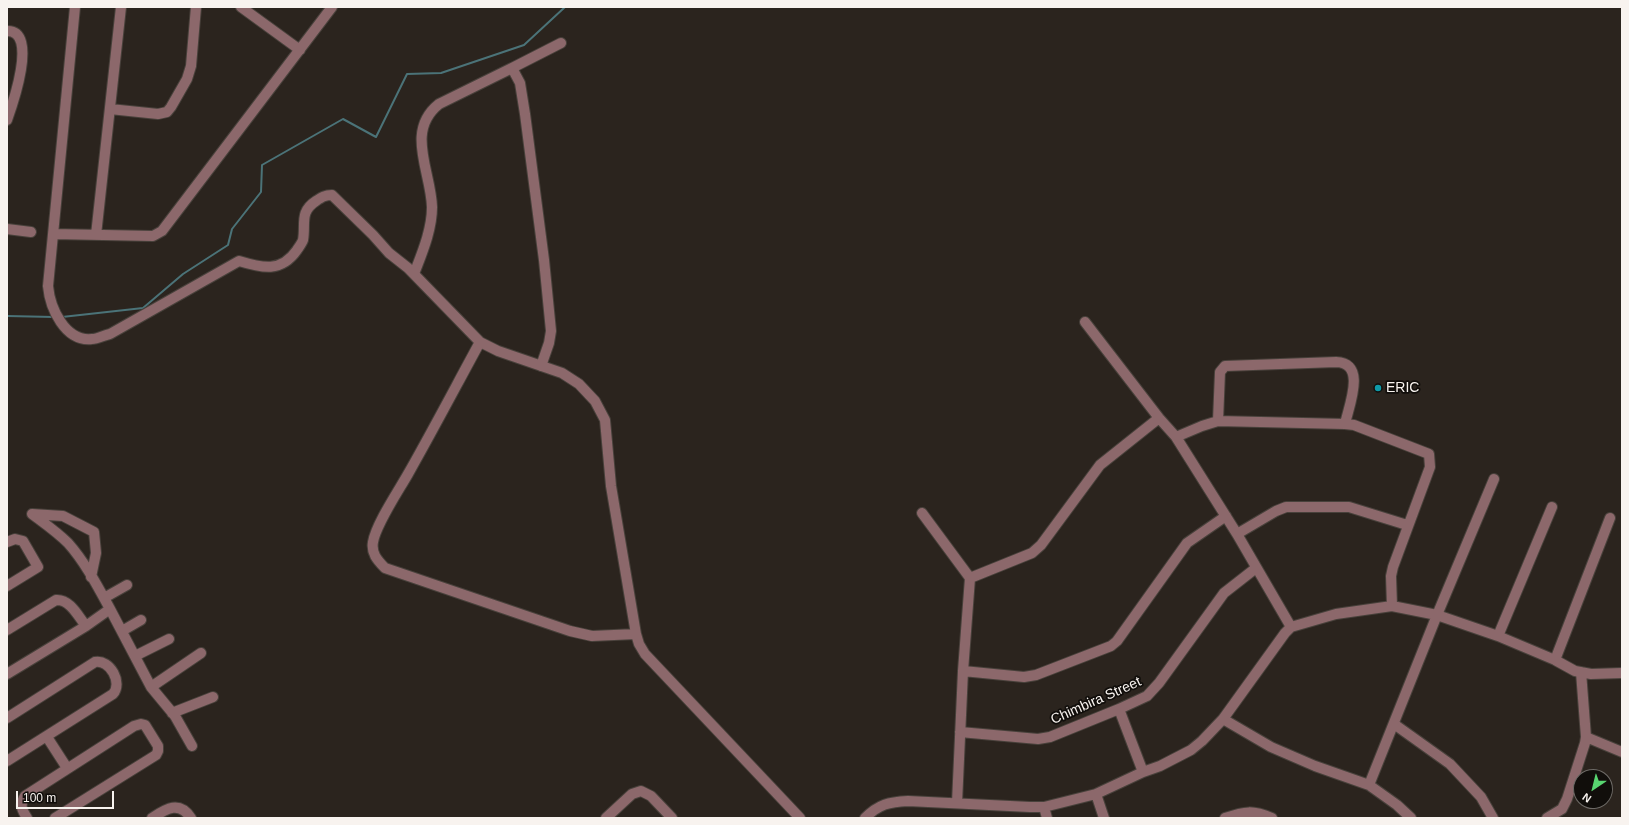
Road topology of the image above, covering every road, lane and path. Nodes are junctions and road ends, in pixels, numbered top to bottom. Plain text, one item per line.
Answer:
1 (74, 7) edge
2 (121, 7) edge
3 (196, 7) edge
4 (241, 7) edge
5 (332, 7) edge
6 (7, 31) edge
7 (561, 43) dead end
8 (300, 50) junction
9 (512, 68) junction
10 (110, 109) junction
11 (7, 120) edge
12 (7, 229) edge
13 (31, 232) dead end
14 (53, 234) junction
15 (96, 235) junction
16 (414, 274) junction
17 (1085, 322) dead end
18 (480, 342) junction
19 (542, 366) junction
20 (1159, 418) junction
21 (1218, 421) junction
22 (1345, 424) junction
23 (1176, 437) junction
24 (1494, 479) dead end
25 (1552, 506) dead end
26 (922, 513) dead end
27 (1226, 516) junction
28 (1610, 518) dead end
29 (1407, 525) junction
30 (1237, 534) junction
31 (7, 542) edge
32 (1256, 568) junction
33 (91, 577) junction
34 (970, 578) junction
35 (127, 585) dead end
36 (7, 586) edge
37 (104, 598) junction
38 (1392, 606) junction
39 (110, 609) junction
40 (1437, 615) junction
41 (141, 620) dead end
42 (86, 626) junction
43 (1291, 627) junction
44 (7, 630) edge
45 (122, 632) junction
46 (636, 634) junction
47 (1498, 636) junction
48 (169, 639) dead end
49 (201, 653) dead end
50 (135, 656) junction
51 (1555, 660) junction
52 (963, 671) junction
53 (1581, 672) junction
54 (1622, 673) edge
55 (7, 674) edge
56 (151, 687) junction
57 (214, 697) dead end
58 (1119, 709) junction
59 (172, 713) junction
60 (7, 718) edge
61 (1223, 719) junction
62 (1394, 724) junction
63 (960, 732) junction
64 (47, 737) junction
65 (1586, 737) junction
66 (192, 746) dead end
67 (1622, 752) edge
68 (7, 761) edge
69 (67, 768) junction
70 (1143, 772) junction
71 (1369, 785) junction
72 (1096, 794) junction
73 (957, 803) junction
74 (1044, 806) junction
75 (27, 818) edge
76 (55, 818) edge
77 (152, 818) edge
78 (191, 818) edge
79 (606, 818) edge
80 (672, 818) edge
81 (800, 818) edge
82 (865, 818) edge
83 (1047, 818) edge
84 (1104, 818) edge
85 (1226, 818) edge
86 (1272, 818) edge
87 (1411, 818) edge
88 (1493, 818) edge
89 (1547, 818) edge

1 - 14 street
2 - 10 street
3 - 10 street
4 - 8 street
5 - 8 street
6 - 11 street
7 - 9 street
8 - 15 street
9 - 16 street
9 - 19 street
10 - 15 street
12 - 13 street
14 - 15 street
14 - 16 street
16 - 18 street
17 - 20 street
18 - 19 street
18 - 46 street
19 - 46 street
20 - 23 street
20 - 34 street
21 - 22 street
21 - 22 street
21 - 23 street
22 - 29 street
23 - 27 street
24 - 40 street
25 - 47 street
26 - 34 street
27 - 30 street
27 - 52 street
28 - 51 street
29 - 30 street
29 - 38 street
30 - 32 street
31 - 36 street
32 - 43 street
32 - 58 street, Chimbira Street
33 - 33 street
33 - 37 street
34 - 52 street
35 - 37 street
37 - 39 street
38 - 40 street
38 - 43 street
39 - 42 street
39 - 45 street
40 - 47 street
40 - 62 street
41 - 45 street
42 - 44 street
42 - 55 street
43 - 61 street
45 - 50 street
46 - 81 street
47 - 51 street
48 - 50 street
49 - 56 street
50 - 56 street
51 - 53 street
52 - 63 street
53 - 54 street
53 - 65 street
56 - 59 street
57 - 59 street
58 - 63 street, Chimbira Street
58 - 70 street
59 - 66 street
60 - 64 street
61 - 70 street
61 - 71 street
62 - 71 street
62 - 88 street
63 - 73 street
64 - 68 street
64 - 69 street
65 - 67 street
65 - 89 street
69 - 75 street
69 - 76 street
70 - 72 street
71 - 87 street
72 - 74 street
72 - 84 street
73 - 74 street
73 - 82 street
74 - 83 street
77 - 78 street
79 - 80 street
85 - 86 street

